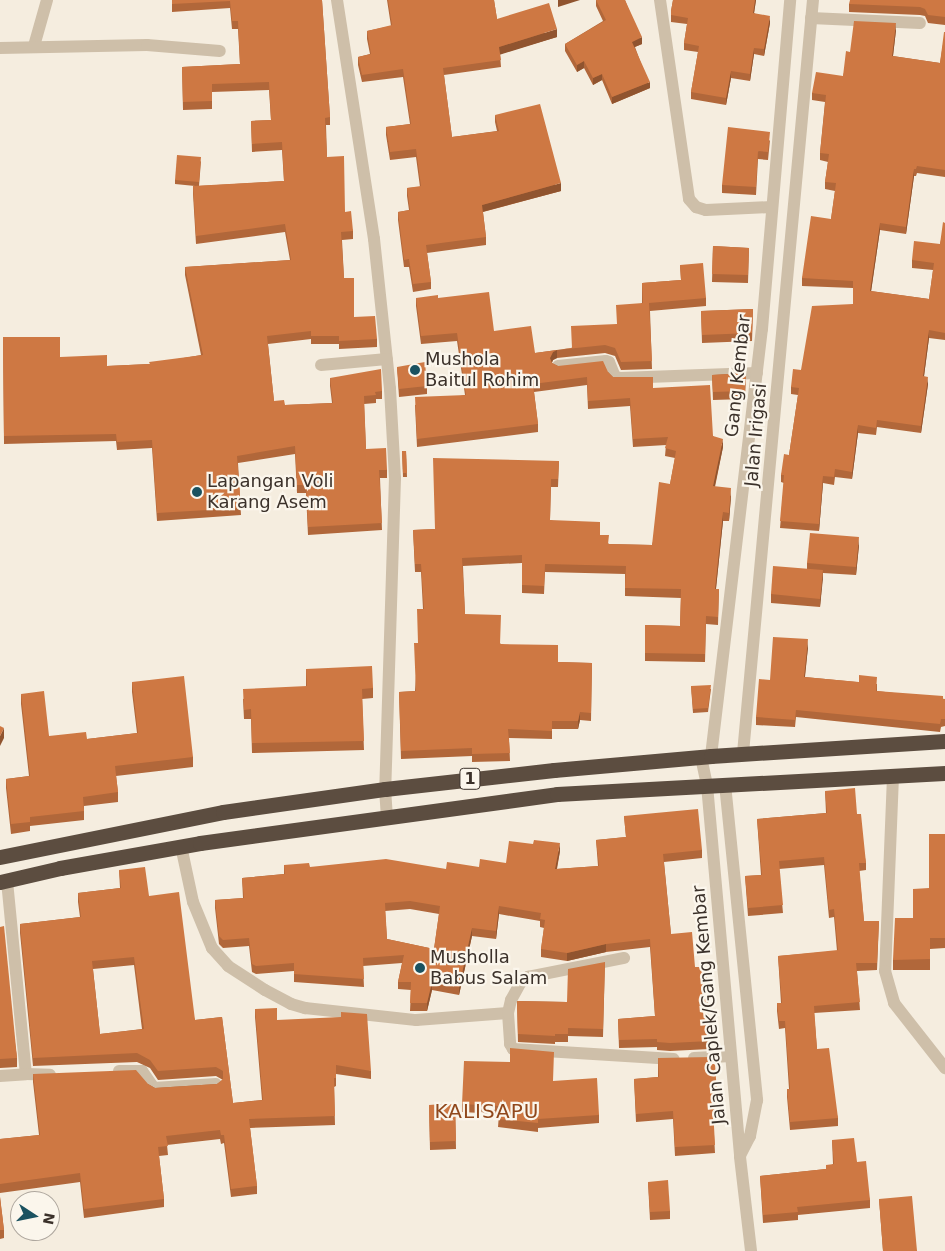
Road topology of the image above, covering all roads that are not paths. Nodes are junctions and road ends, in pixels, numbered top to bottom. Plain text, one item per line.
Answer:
1 (47, 0) edge
2 (337, 0) edge
3 (660, 0) edge
4 (790, 0) edge
5 (813, 0) edge
6 (811, 18) junction
7 (920, 23) dead end
8 (34, 46) junction
9 (0, 48) edge
10 (220, 51) dead end
11 (772, 207) junction
12 (387, 359) junction
13 (321, 365) dead end
14 (558, 366) edge
15 (757, 373) junction
16 (945, 741) edge
17 (743, 753) junction
18 (706, 756) junction
19 (945, 773) edge
20 (893, 776) junction
21 (725, 784) junction
22 (707, 785) junction
23 (384, 789) junction
24 (387, 816) junction
25 (181, 846) junction
26 (0, 857) edge
27 (3, 882) edge
28 (624, 958) dead end
29 (508, 1013) junction
30 (731, 1056) junction
31 (945, 1068) edge
32 (108, 1072) edge
33 (26, 1074) junction
34 (59, 1074) edge
35 (0, 1076) edge
36 (216, 1084) edge
37 (740, 1157) junction
38 (751, 1251) edge

1 - 8 street
2 - 12 street
3 - 11 street
4 - 11 street, Gang Kembar
5 - 6 street, Jalan Irigasi
6 - 7 street
6 - 17 street, Jalan Irigasi
8 - 9 street
8 - 10 street
11 - 15 street, Gang Kembar
12 - 13 street
12 - 23 street
14 - 15 street
15 - 18 street, Gang Kembar
16 - 17 highway, 1
17 - 18 highway, 1
18 - 22 street, Jalan Caplek/Gang Kembar
18 - 23 highway, 1
19 - 20 highway, 1
20 - 21 highway, 1
20 - 31 street
21 - 22 highway, 1
21 - 37 street
22 - 24 highway, 1
22 - 30 street, Jalan Caplek/Gang Kembar
23 - 24 street
23 - 26 highway, 1
24 - 25 highway, 1
25 - 27 highway, 1
25 - 29 street
27 - 33 street
28 - 29 street
29 - 30 street
30 - 37 street, Jalan Caplek/Gang Kembar
32 - 36 street
33 - 34 street
33 - 35 street
37 - 38 street, Jalan Caplek/Gang Kembar

